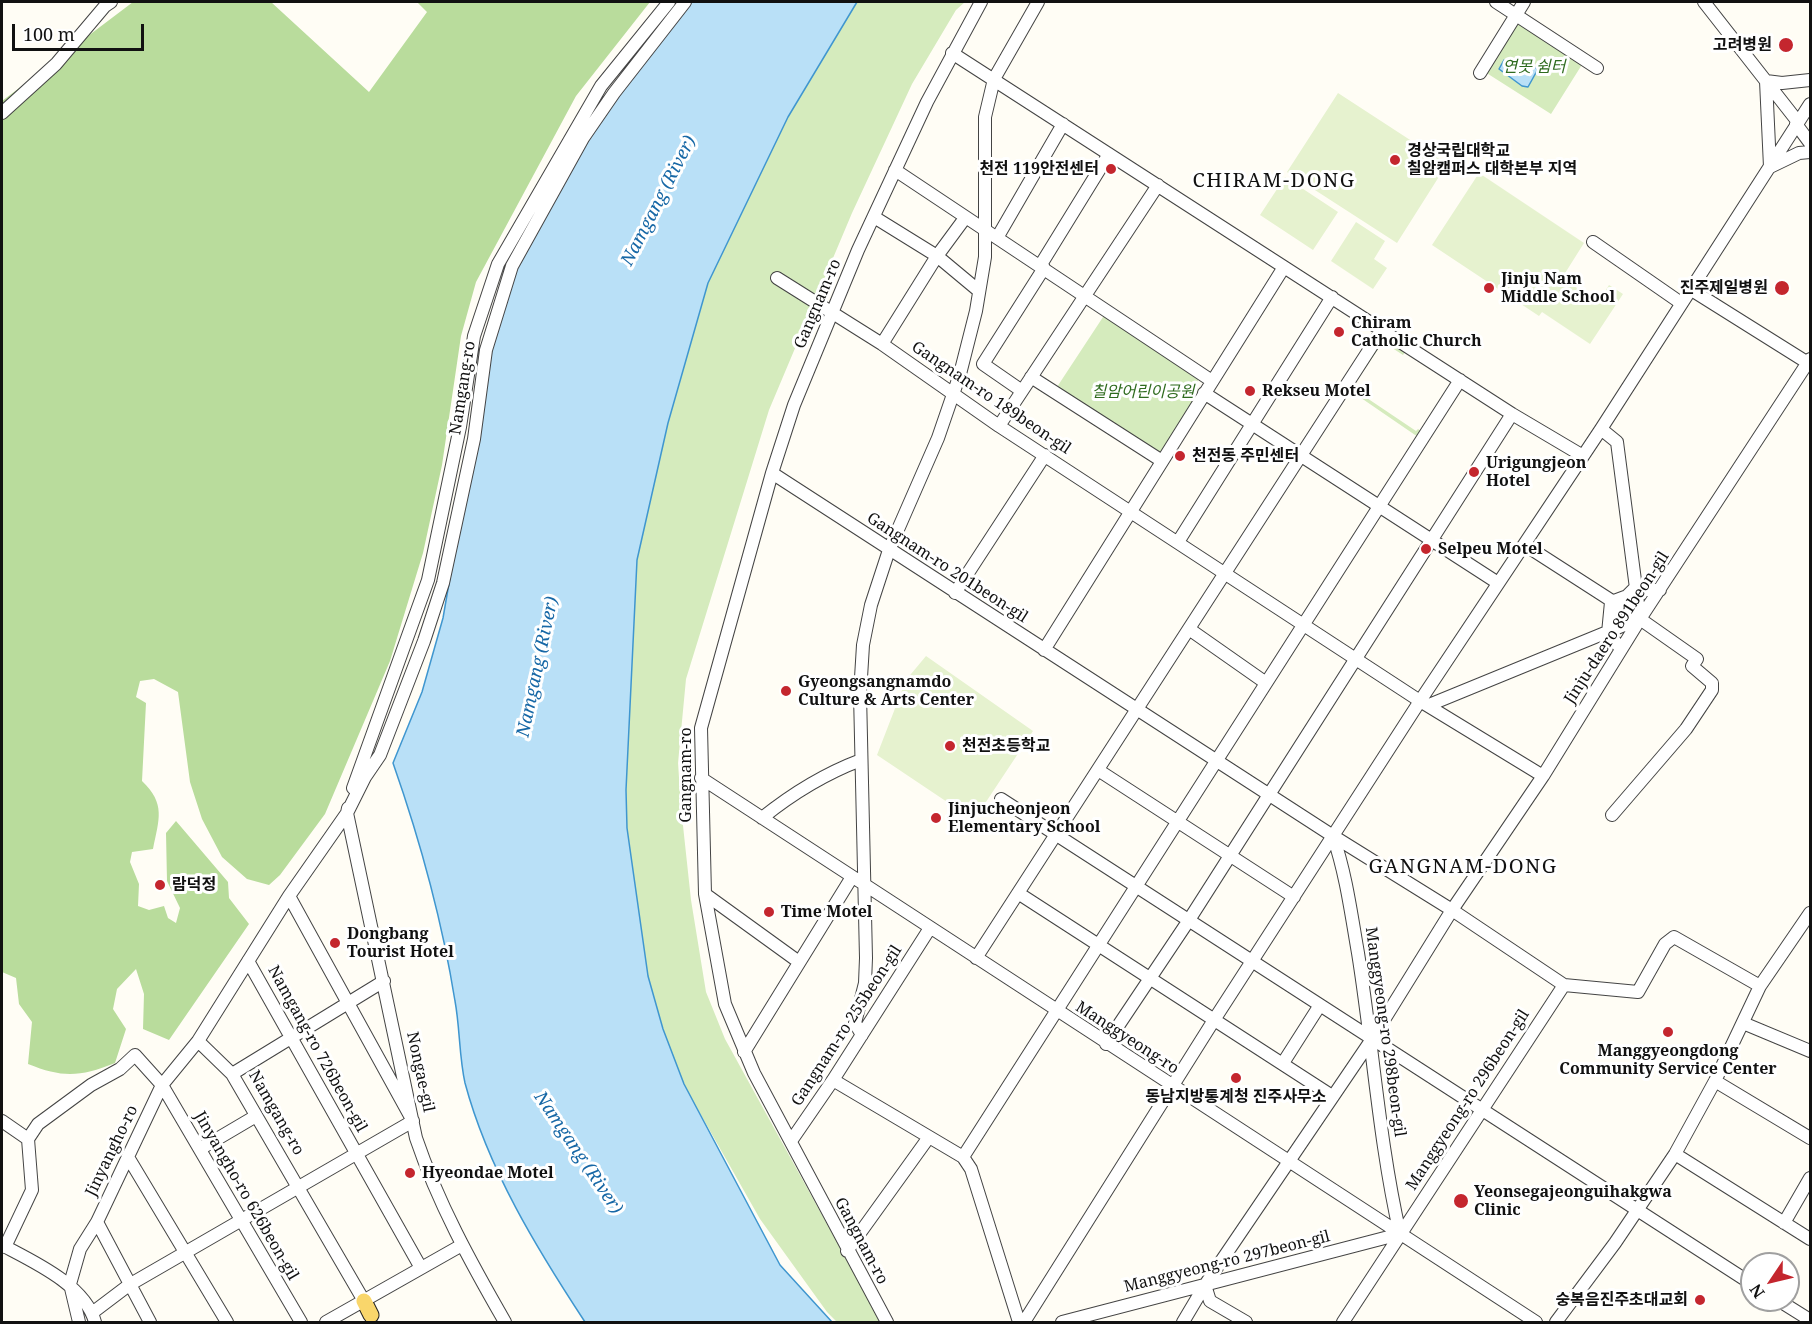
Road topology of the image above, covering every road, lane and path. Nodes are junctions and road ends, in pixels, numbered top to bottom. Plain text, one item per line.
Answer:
1 (111, 2) edge
2 (669, 2) edge
3 (685, 2) edge
4 (981, 2) edge
5 (1038, 2) edge
6 (1496, 2) edge
7 (1524, 2) edge
8 (1704, 2) edge
9 (1516, 15) junction
10 (952, 53) junction
11 (1597, 68) dead end
12 (1480, 73) dead end
13 (994, 79) junction
14 (1810, 80) edge
15 (1766, 81) junction
16 (1810, 104) edge
17 (2, 113) edge
18 (1798, 122) junction
19 (1064, 124) junction
20 (1810, 130) edge
21 (1810, 143) edge
22 (1810, 152) edge
23 (1109, 154) junction
24 (1770, 167) junction
25 (895, 170) junction
26 (1158, 185) junction
27 (874, 217) junction
28 (966, 218) junction
29 (985, 230) junction
30 (997, 238) junction
31 (1593, 242) dead end
32 (937, 256) junction
33 (1042, 267) junction
34 (1284, 267) junction
35 (777, 278) dead end
36 (1690, 289) junction
37 (979, 291) junction
38 (1084, 295) junction
39 (1332, 297) junction
40 (1681, 303) junction
41 (832, 312) junction
42 (1382, 330) junction
43 (882, 344) junction
44 (1809, 361) edge
45 (1031, 377) junction
46 (1460, 380) junction
47 (1212, 381) junction
48 (1022, 391) junction
49 (953, 392) junction
50 (1204, 393) junction
51 (1512, 414) junction
52 (1252, 424) junction
53 (999, 426) junction
54 (1601, 429) junction
55 (1045, 455) junction
56 (1301, 455) junction
57 (1583, 456) junction
58 (1162, 461) junction
59 (772, 473) junction
60 (1380, 506) junction
61 (1130, 511) junction
62 (1432, 539) junction
63 (1178, 542) junction
64 (1525, 545) junction
65 (889, 550) junction
66 (1225, 573) junction
67 (1498, 583) junction
68 (1637, 586) junction
69 (1660, 590) junction
70 (955, 593) junction
71 (1611, 602) junction
72 (1640, 619) junction
73 (1303, 624) junction
74 (1189, 629) junction
75 (1608, 633) junction
76 (1621, 649) junction
77 (1044, 650) junction
78 (1356, 658) junction
79 (1266, 683) junction
80 (1425, 703) junction
81 (1137, 710) junction
82 (861, 760) junction
83 (1216, 760) junction
84 (1098, 770) junction
85 (1543, 776) junction
86 (701, 778) junction
87 (1269, 795) junction
88 (1001, 799) dead end
89 (347, 813) junction
90 (1612, 815) dead end
91 (762, 818) junction
92 (1177, 821) junction
93 (1056, 834) junction
94 (1333, 836) junction
95 (1230, 856) junction
96 (852, 877) junction
97 (864, 885) junction
98 (1135, 886) junction
99 (1018, 893) junction
100 (705, 894) junction
101 (289, 896) junction
102 (1294, 897) junction
103 (1452, 910) junction
104 (1810, 913) edge
105 (1189, 920) junction
106 (930, 928) junction
107 (1098, 946) junction
108 (976, 958) junction
109 (248, 961) junction
110 (1252, 961) junction
111 (799, 962) junction
112 (1150, 979) junction
113 (384, 981) junction
114 (1564, 985) junction
115 (1760, 986) junction
116 (348, 1002) junction
117 (1320, 1005) junction
118 (1055, 1010) junction
119 (1214, 1020) junction
120 (1743, 1023) junction
121 (862, 1035) junction
122 (291, 1037) junction
123 (1372, 1039) junction
124 (198, 1041) junction
125 (1106, 1044) junction
126 (1810, 1051) edge
127 (744, 1052) junction
128 (1283, 1063) junction
129 (232, 1074) junction
130 (833, 1080) junction
131 (1715, 1081) junction
132 (162, 1085) junction
133 (1172, 1087) junction
134 (1332, 1096) junction
135 (1481, 1111) junction
136 (256, 1116) junction
137 (2, 1121) edge
138 (413, 1121) junction
139 (929, 1137) junction
140 (28, 1138) junction
141 (1810, 1138) edge
142 (791, 1141) junction
143 (200, 1149) junction
144 (357, 1154) junction
145 (1674, 1154) junction
146 (128, 1157) junction
147 (963, 1157) junction
148 (1289, 1162) junction
149 (1810, 1178) edge
150 (297, 1186) junction
151 (1637, 1211) junction
152 (241, 1219) junction
153 (97, 1222) junction
154 (1784, 1223) junction
155 (1400, 1234) junction
156 (1810, 1239) edge
157 (462, 1245) junction
158 (3, 1246) edge
159 (847, 1251) junction
160 (186, 1252) junction
161 (421, 1268) junction
162 (1740, 1276) edge
163 (70, 1284) junction
164 (129, 1284) junction
165 (1205, 1285) junction
166 (364, 1301) junction
167 (1797, 1312) edge
168 (94, 1318) edge
169 (373, 1319) edge
170 (1810, 1320) edge
171 (79, 1323) edge
172 (150, 1323) edge
173 (227, 1323) edge
174 (301, 1323) edge
175 (326, 1323) edge
176 (505, 1323) edge
177 (887, 1323) edge
178 (1019, 1323) edge
179 (1024, 1323) edge
180 (1062, 1323) edge
181 (1182, 1323) edge
182 (1246, 1323) edge
183 (1343, 1323) edge
184 (1536, 1323) edge
185 (1557, 1323) edge

1 - 17 street
2 - 89 street, Namgang-ro
3 - 89 street, Namgang-ro
4 - 10 street, Gangnam-ro
5 - 13 street
6 - 9 street
7 - 9 street
8 - 15 street
9 - 11 street
9 - 12 street
10 - 13 street
10 - 25 street, Gangnam-ro
13 - 19 street
13 - 29 street
14 - 15 street
15 - 18 street
15 - 24 street
16 - 18 street
18 - 20 street
18 - 21 street
18 - 24 street
19 - 23 street
19 - 30 street
22 - 24 street
23 - 26 street
23 - 33 street
24 - 36 street
25 - 27 street, Gangnam-ro
25 - 28 street
26 - 34 street
26 - 38 street
27 - 32 street
27 - 41 street, Gangnam-ro
28 - 29 street
28 - 32 street
29 - 30 street
29 - 37 street
30 - 33 street
31 - 40 street
32 - 37 street
32 - 43 street
33 - 38 street
33 - 48 street, Gangnam-ro 189beon-gil
34 - 39 street
34 - 47 street
35 - 41 street, Gangnam-ro 189beon-gil
36 - 40 street
36 - 44 street, Jinju-daero 891beon-gil
37 - 49 street
38 - 45 street
38 - 47 street
39 - 42 street
39 - 52 street
40 - 54 street
41 - 43 street, Gangnam-ro 189beon-gil
41 - 59 street, Gangnam-ro
42 - 46 street
42 - 56 street
43 - 49 street, Gangnam-ro 189beon-gil
44 - 69 street, Jinju-daero 891beon-gil
45 - 48 street
45 - 58 street
46 - 51 street
46 - 60 street
47 - 50 street
48 - 53 street
49 - 53 street, Gangnam-ro 189beon-gil
49 - 65 street
50 - 52 street
50 - 58 street
51 - 57 street
51 - 62 street
52 - 56 street
52 - 63 street
53 - 55 street, Gangnam-ro 189beon-gil
54 - 57 street
54 - 68 street
55 - 61 street, Gangnam-ro 189beon-gil
55 - 70 street
56 - 60 street
56 - 66 street
57 - 64 street
58 - 61 street
59 - 65 street, Gangnam-ro 201beon-gil
59 - 86 street, Gangnam-ro
60 - 62 street
60 - 73 street
61 - 63 street, Gangnam-ro 189beon-gil
61 - 77 street
62 - 67 street
62 - 78 street
63 - 66 street, Gangnam-ro 189beon-gil
64 - 67 street
64 - 71 street
65 - 70 street, Gangnam-ro 201beon-gil
65 - 82 street
66 - 73 street, Gangnam-ro 189beon-gil
66 - 74 street
67 - 80 street
68 - 69 street
68 - 71 street
68 - 72 street
69 - 72 street, Jinju-daero 891beon-gil
70 - 77 street, Gangnam-ro 201beon-gil
71 - 72 street
71 - 75 street
72 - 75 street
72 - 76 street, Jinju-daero 891beon-gil
72 - 90 street
73 - 78 street, Gangnam-ro 189beon-gil
73 - 79 street
74 - 79 street
74 - 81 street
75 - 76 street
75 - 80 street
76 - 85 street, Jinju-daero 891beon-gil
77 - 81 street, Gangnam-ro 201beon-gil
78 - 80 street, Gangnam-ro 189beon-gil
78 - 87 street
79 - 83 street
80 - 85 street, Gangnam-ro 189beon-gil
80 - 94 street
81 - 83 street, Gangnam-ro 201beon-gil
81 - 84 street
82 - 91 street
82 - 97 street
83 - 87 street, Gangnam-ro 201beon-gil
83 - 92 street
84 - 92 street
84 - 93 street
85 - 103 street, Jinju-daero 891beon-gil
86 - 91 street, Manggyeong-ro
86 - 100 street, Gangnam-ro
87 - 94 street, Gangnam-ro 201beon-gil
87 - 95 street
88 - 93 street
89 - 101 street, Namgang-ro
89 - 113 street, Nongae-gil
91 - 96 street, Manggyeong-ro
92 - 95 street
92 - 98 street
93 - 98 street
93 - 99 street
94 - 102 street
94 - 103 street, Gangnam-ro 201beon-gil
94 - 123 street, Manggyeong-ro 298beon-gil
95 - 102 street
95 - 105 street
96 - 97 street, Manggyeong-ro
96 - 111 street
97 - 106 street, Manggyeong-ro
97 - 121 street
98 - 105 street
98 - 107 street
99 - 107 street
99 - 108 street
100 - 111 street
100 - 127 street, Gangnam-ro
101 - 109 street, Namgang-ro
101 - 116 street
102 - 110 street
103 - 114 street, Gangnam-ro 201beon-gil
103 - 123 street, Jinju-daero 891beon-gil
104 - 115 street
105 - 110 street
105 - 112 street
106 - 108 street, Manggyeong-ro
106 - 121 street, Gangnam-ro 255beon-gil
107 - 112 street
107 - 118 street
108 - 118 street, Manggyeong-ro
109 - 122 street, Namgang-ro 726beon-gil
109 - 124 street, Namgang-ro
110 - 117 street
110 - 119 street
111 - 127 street
112 - 119 street
112 - 125 street
113 - 116 street
113 - 138 street, Nongae-gil
114 - 115 street
114 - 135 street, Manggyeong-ro 296beon-gil
115 - 120 street
116 - 122 street
116 - 138 street
117 - 123 street
117 - 128 street
118 - 125 street, Manggyeong-ro
118 - 147 street
119 - 128 street
119 - 133 street
120 - 126 street
120 - 131 street
121 - 130 street, Gangnam-ro 255beon-gil
122 - 129 street
122 - 144 street, Namgang-ro 726beon-gil
123 - 134 street, Jinju-daero 891beon-gil
123 - 135 street
123 - 155 street, Manggyeong-ro 298beon-gil
124 - 129 street, Namgang-ro
124 - 132 street, Jinyangho-ro
125 - 133 street, Manggyeong-ro
127 - 142 street, Gangnam-ro
128 - 134 street
129 - 136 street, Namgang-ro
130 - 139 street
130 - 142 street, Gangnam-ro 255beon-gil
131 - 141 street
131 - 145 street
132 - 140 street, Jinyangho-ro 626beon-gil
132 - 143 street, Jinyangho-ro 626beon-gil
132 - 146 street, Jinyangho-ro
133 - 148 street, Manggyeong-ro
133 - 179 street
134 - 148 street, Jinju-daero 891beon-gil
135 - 151 street
135 - 155 street, Manggyeong-ro 296beon-gil
136 - 143 street
136 - 150 street, Namgang-ro
137 - 140 street
138 - 144 street, Namgang-ro 726beon-gil
138 - 157 street, Nongae-gil
139 - 147 street
139 - 159 street
140 - 158 street
142 - 159 street, Gangnam-ro
143 - 152 street, Jinyangho-ro 626beon-gil
144 - 150 street, Namgang-ro 726beon-gil
144 - 161 street, Namgang-ro 726beon-gil
145 - 151 street
145 - 154 street
146 - 153 street, Jinyangho-ro
146 - 160 street
147 - 178 street
148 - 155 street, Manggyeong-ro
148 - 165 street, Jinju-daero 891beon-gil
149 - 154 street
150 - 152 street, Namgang-ro 726beon-gil
150 - 166 street, Namgang-ro
151 - 162 street
151 - 185 street
152 - 160 street, Namgang-ro 726beon-gil
152 - 174 street, Jinyangho-ro 626beon-gil
153 - 163 street, Jinyangho-ro
153 - 164 street
154 - 156 street
155 - 165 street, Manggyeong-ro 297beon-gil
155 - 183 street, Manggyeong-ro 296beon-gil
155 - 184 street, Manggyeong-ro
157 - 161 street
157 - 176 street, Nongae-gil
158 - 163 street
159 - 177 street, Gangnam-ro
160 - 164 street, Namgang-ro 726beon-gil
160 - 173 street
161 - 166 street
163 - 168 street
163 - 171 street, Jinyangho-ro
164 - 168 street, Namgang-ro 726beon-gil
164 - 172 street
165 - 180 street, Manggyeong-ro 297beon-gil
165 - 181 street, Jinju-daero 891beon-gil
165 - 182 street
166 - 169 main road, Namgang-ro
166 - 175 street
167 - 170 street

